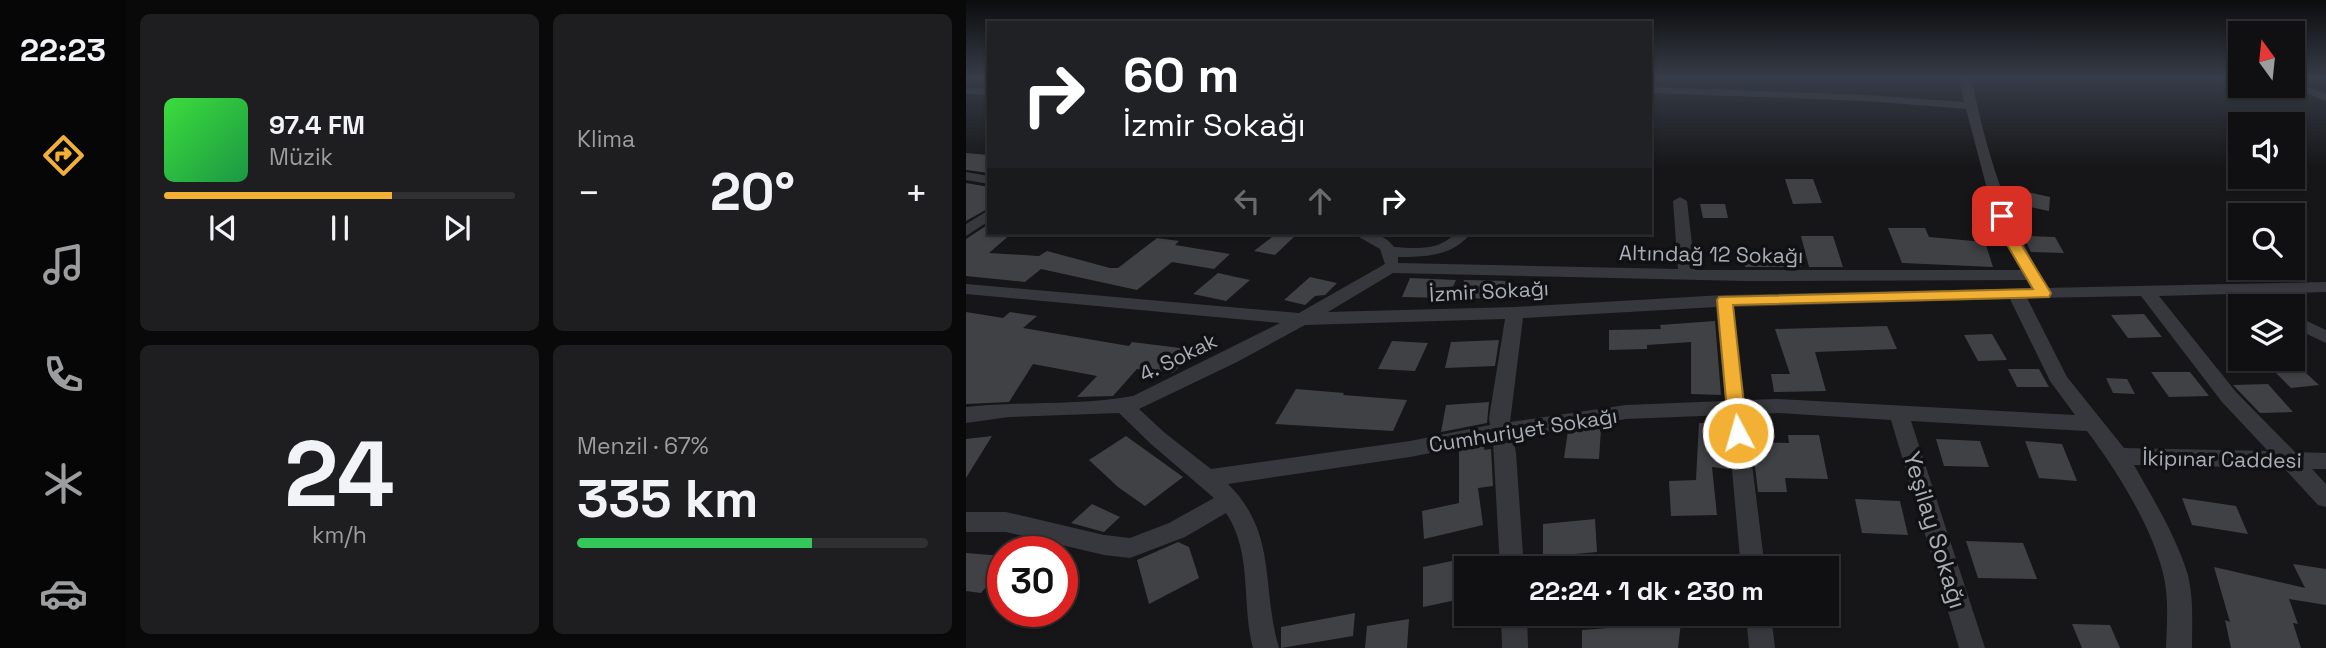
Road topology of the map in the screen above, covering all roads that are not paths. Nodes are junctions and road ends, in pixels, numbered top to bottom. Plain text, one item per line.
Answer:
1 (1970, 107) edge
2 (966, 176) edge
3 (987, 180) edge
4 (1680, 201) dead end
5 (987, 216) edge
6 (966, 232) edge
7 (1364, 235) edge
8 (1461, 235) edge
9 (1390, 260) junction
10 (1687, 275) junction
11 (2032, 275) junction
12 (2326, 287) edge
13 (966, 289) edge
14 (2233, 289) junction
15 (2146, 291) junction
16 (2043, 293) junction
17 (2016, 294) junction
18 (2243, 294) edge
19 (1724, 300) junction
20 (1515, 313) junction
21 (1299, 319) junction
22 (2305, 326) edge
23 (2326, 337) edge
24 (1124, 406) junction
25 (1735, 406) junction
26 (1898, 412) junction
27 (966, 415) edge
28 (2092, 424) junction
29 (1501, 432) junction
30 (2118, 456) junction
31 (2290, 460) junction
32 (2326, 461) edge
33 (1208, 478) junction
34 (2326, 498) edge
35 (1229, 500) junction
36 (966, 522) edge
37 (1510, 556) edge
38 (1752, 556) edge
39 (1514, 626) edge
40 (1759, 626) edge
41 (1265, 648) edge
42 (1515, 648) edge
43 (1762, 648) edge
44 (1972, 648) edge
45 (2179, 648) edge

1 - 11 street
2 - 3 street
4 - 10 street
5 - 6 street
7 - 9 street
8 - 9 street
9 - 10 street, Altındağ 12 Sokağı
9 - 21 street, 4. Sokak
10 - 11 street, Altındağ 12 Sokağı
11 - 16 street
12 - 14 street, İzmir Sokağı
13 - 21 street, İzmir Sokağı
14 - 15 street, İzmir Sokağı
14 - 18 street
15 - 16 street, İzmir Sokağı
15 - 31 street
16 - 17 street, İzmir Sokağı
17 - 19 street, İzmir Sokağı
17 - 28 street
19 - 20 street, İzmir Sokağı
19 - 25 street
20 - 21 street, İzmir Sokağı
20 - 29 street
21 - 24 street, 4. Sokak
22 - 23 street
24 - 27 street, 4. Sokak
24 - 33 street
25 - 26 street, Cumhuriyet Sokağı
25 - 29 street, Cumhuriyet Sokağı
25 - 38 street
26 - 28 street, Cumhuriyet Sokağı
26 - 44 street, Yeşilay Sokağı
28 - 30 street
29 - 33 street, Cumhuriyet Sokağı
29 - 37 street
30 - 31 street, İkipınar Caddesi
30 - 45 street
31 - 32 street, İkipınar Caddesi
31 - 34 street
33 - 35 street
35 - 36 street
35 - 41 street
39 - 42 street
40 - 43 street

